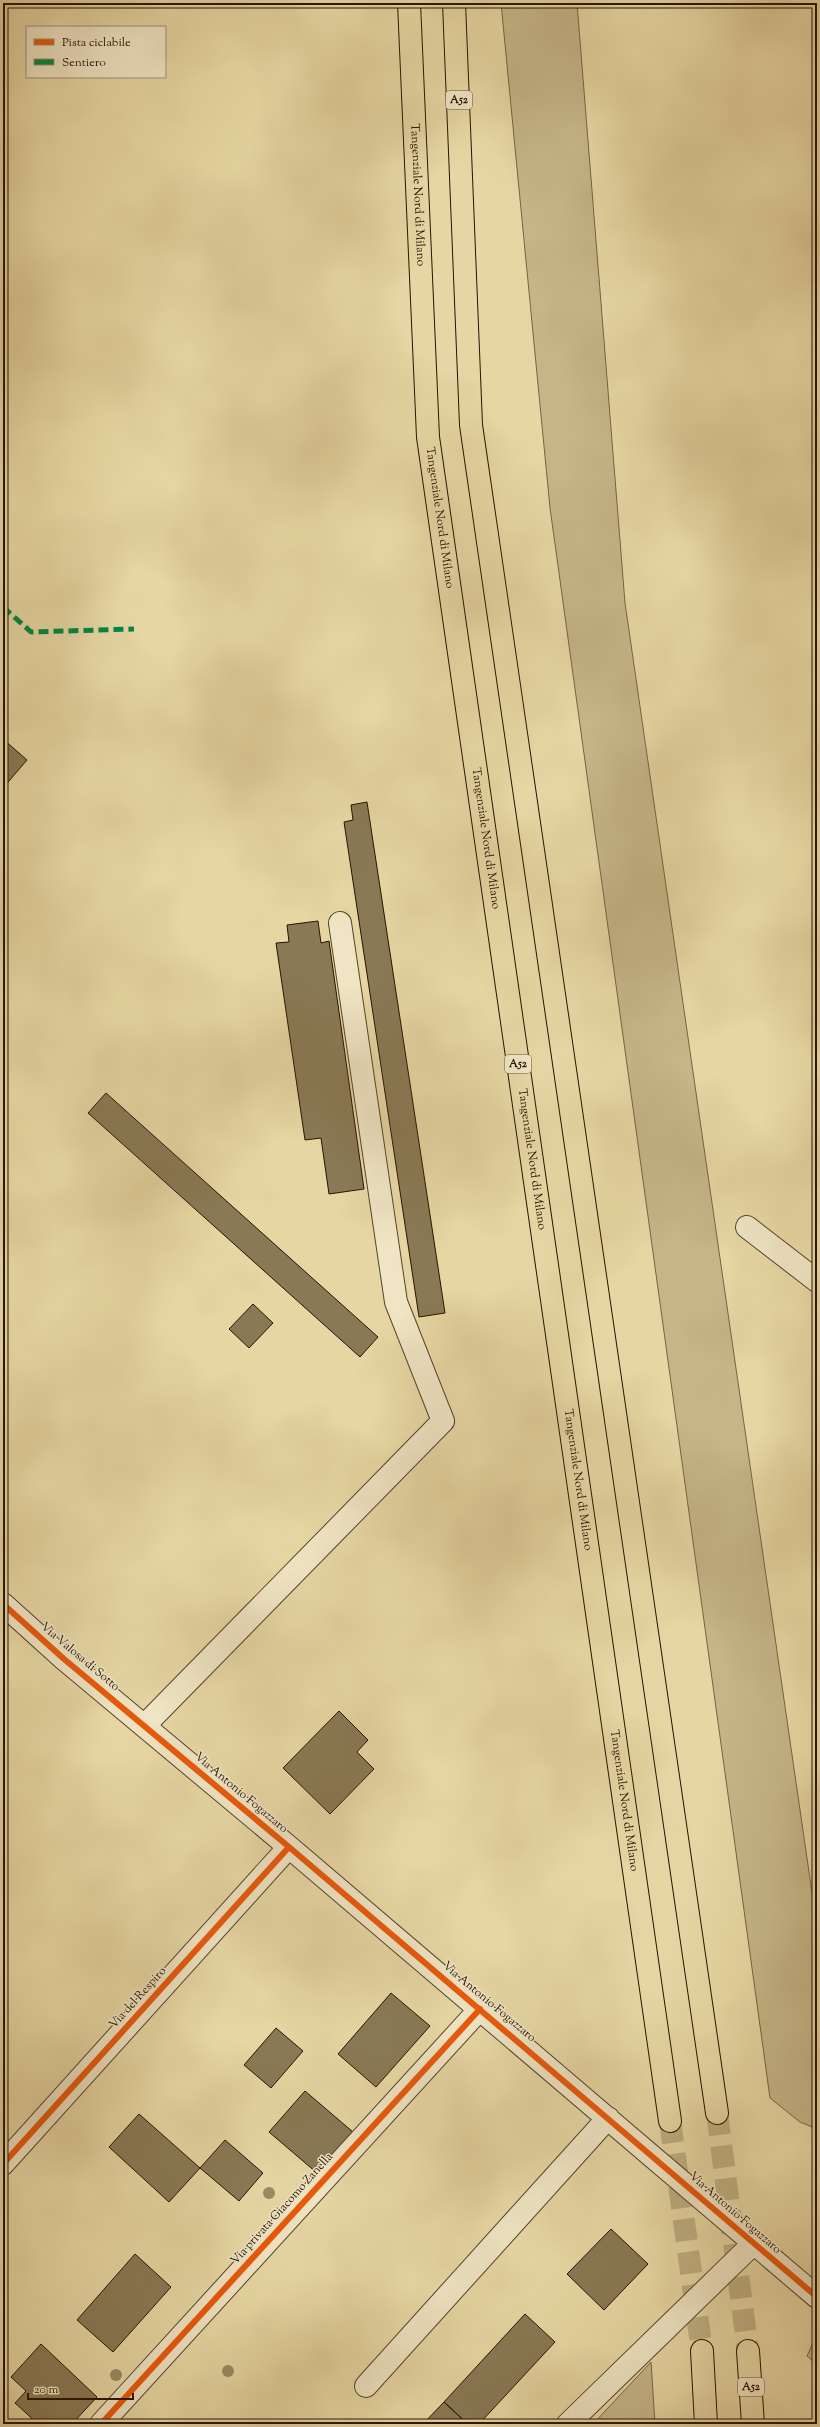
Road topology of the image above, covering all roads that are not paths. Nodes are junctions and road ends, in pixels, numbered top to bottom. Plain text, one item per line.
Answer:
1 (409, 3) edge
2 (454, 3) edge
3 (340, 923) dead end
4 (747, 1227) dead end
5 (817, 1281) edge
6 (3, 1604) edge
7 (145, 1725) junction
8 (289, 1847) junction
9 (480, 2009) junction
10 (717, 2113) tunnel mouth
11 (608, 2118) junction
12 (670, 2121) tunnel mouth
13 (3, 2164) edge
14 (754, 2244) junction
15 (817, 2297) edge
16 (748, 2350) tunnel mouth
17 (702, 2351) tunnel mouth
18 (366, 2386) dead end
19 (101, 2424) edge
20 (568, 2424) edge
21 (706, 2424) edge
22 (753, 2424) edge

1 - 12 highway, Tangenziale Nord di Milano / A52
2 - 10 highway, A52
3 - 7 street
4 - 5 street
6 - 7 street, Via Valosa di Sotto
7 - 8 street, Via Antonio Fogazzaro
8 - 9 street, Via Antonio Fogazzaro
8 - 13 street, Via del Respiro
9 - 11 street, Via Antonio Fogazzaro
9 - 19 street, Via privata Giacomo Zanella
11 - 14 street, Via Antonio Fogazzaro
11 - 18 street
14 - 15 street, Via Antonio Fogazzaro
14 - 20 street
16 - 22 highway, A52
17 - 21 highway

